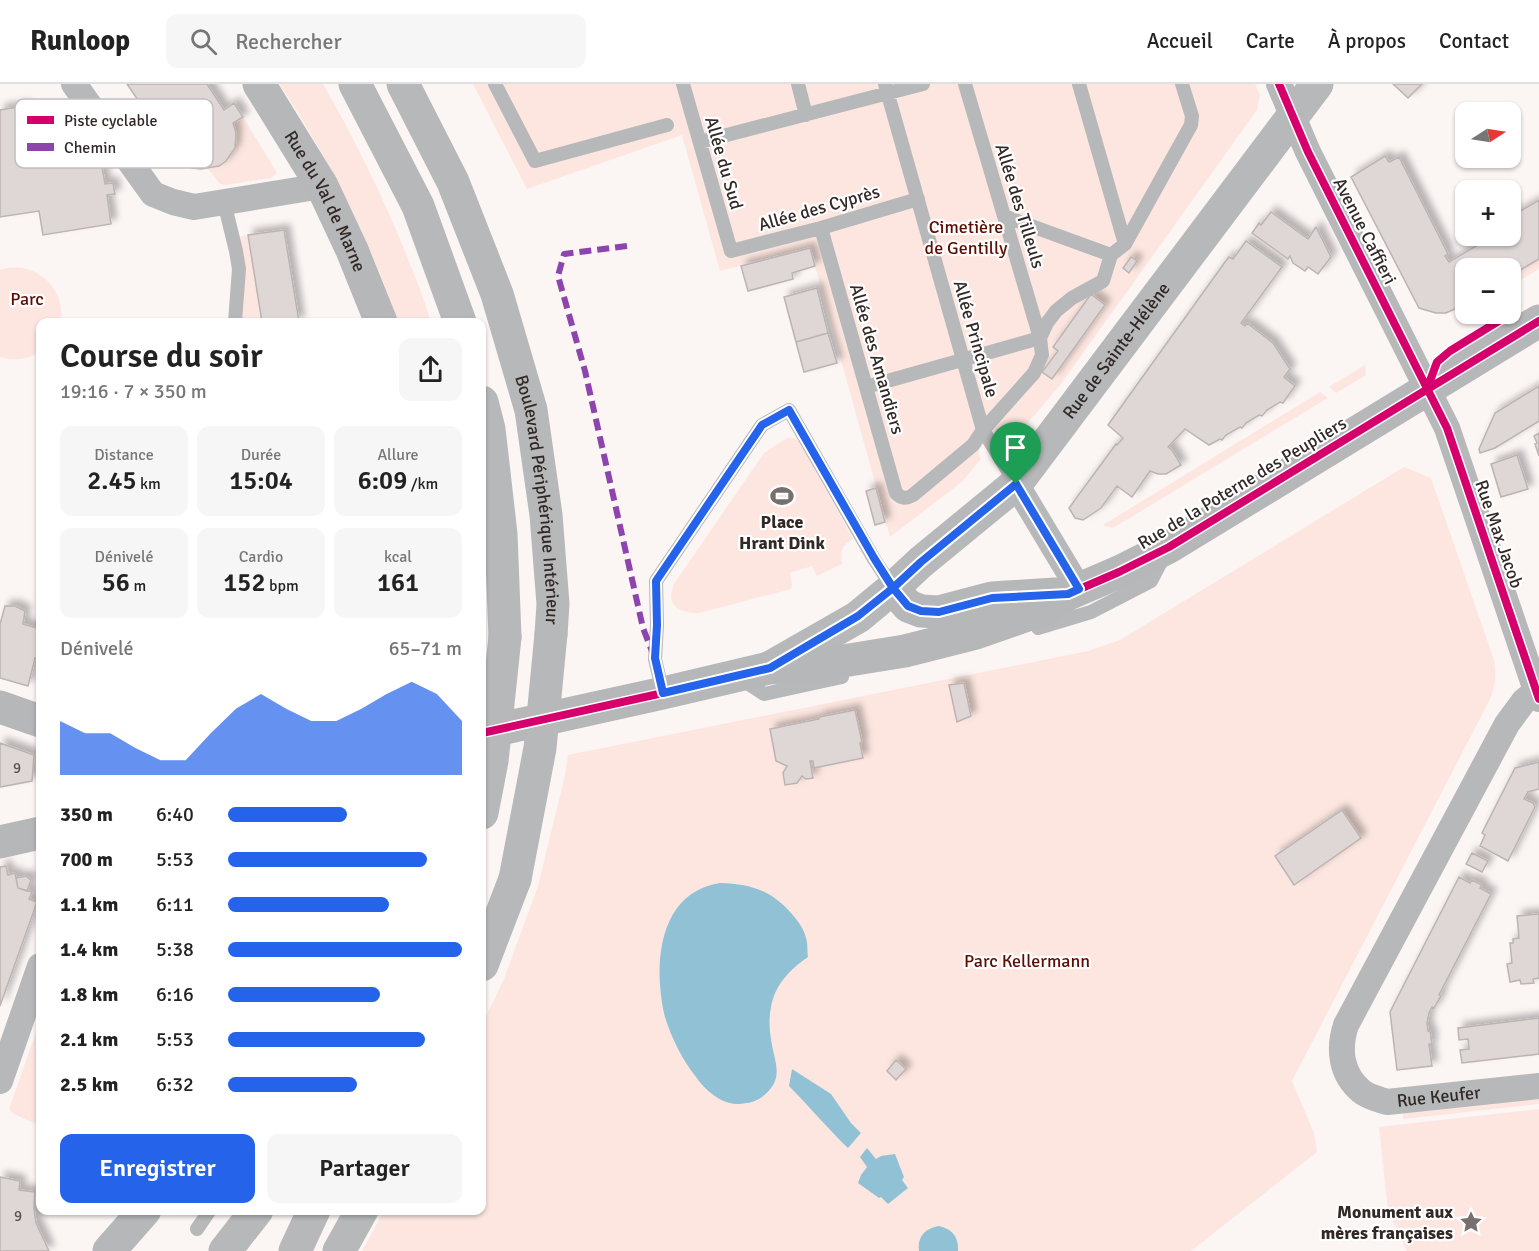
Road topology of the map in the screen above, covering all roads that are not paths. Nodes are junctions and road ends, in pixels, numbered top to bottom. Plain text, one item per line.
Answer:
1 (74, 84) edge
2 (259, 84) edge
3 (355, 84) edge
4 (404, 84) edge
5 (495, 84) edge
6 (683, 84) edge
7 (798, 84) edge
8 (923, 84) edge
9 (965, 84) edge
10 (1079, 84) edge
11 (1182, 84) edge
12 (1280, 84) edge
13 (1317, 84) edge
14 (886, 89) edge
15 (85, 99) edge
16 (806, 115) junction
17 (1292, 115) junction
18 (667, 125) dead end
19 (700, 142) junction
20 (134, 168) edge
21 (322, 186) junction
22 (918, 199) junction
23 (224, 202) junction
24 (1004, 216) junction
25 (821, 228) junction
26 (1125, 244) junction
27 (731, 251) joint
28 (1112, 255) junction
29 (235, 318) edge
30 (379, 318) edge
31 (459, 318) edge
32 (1539, 321) edge
33 (1040, 338) junction
34 (963, 360) junction
35 (866, 387) junction
36 (1427, 390) junction
37 (486, 417) edge
38 (983, 430) junction
39 (1016, 484) junction
40 (1169, 547) junction
41 (893, 588) junction
42 (1074, 591) junction
43 (1024, 632) dead end
44 (1002, 638) dead end
45 (889, 667) dead end
46 (770, 668) junction
47 (855, 674) dead end
48 (736, 676) junction
49 (663, 693) junction
50 (1537, 695) edge
51 (0, 707) edge
52 (36, 720) edge
53 (486, 732) edge
54 (486, 792) edge
55 (36, 834) edge
56 (0, 842) edge
57 (486, 955) edge
58 (36, 978) edge
59 (1350, 1077) joint
60 (0, 1081) edge
61 (1539, 1086) edge
62 (141, 1215) edge
63 (207, 1215) edge
64 (253, 1215) edge
65 (312, 1215) edge
66 (359, 1215) edge
67 (197, 1229) dead end
68 (109, 1251) edge
69 (225, 1251) edge
70 (295, 1251) edge
71 (339, 1251) edge

1 - 15 street
2 - 21 main road, Rue du Val de Marne
3 - 31 highway
4 - 57 highway, Boulevard Périphérique Intérieur, bridge
5 - 18 lane
6 - 19 lane, Allée du Sud
7 - 16 lane
8 - 14 lane
9 - 24 lane, Allée des Tilleuls
10 - 26 lane
11 - 26 lane
12 - 17 street, Avenue Caffieri
13 - 17 street, Rue de Sainte-Hélène
14 - 16 lane
14 - 22 lane, Allée Principale
16 - 19 lane
17 - 36 street, Avenue Caffieri
17 - 39 street, Rue de Sainte-Hélène
19 - 27 lane, Allée du Sud
20 - 23 street
21 - 23 street
21 - 30 main road, Rue du Val de Marne
22 - 25 lane, Allée des Cyprès
22 - 34 lane, Allée Principale
23 - 29 lane
24 - 28 lane
24 - 33 lane, Allée des Tilleuls
25 - 27 lane, Allée des Cyprès
25 - 35 lane, Allée des Amandiers
26 - 28 lane
28 - 33 lane
32 - 36 main road, Rue de la Poterne des Peupliers
33 - 34 lane
33 - 38 lane
34 - 35 lane
34 - 38 lane, Allée Principale
35 - 38 lane, Allée des Amandiers
36 - 40 main road, Rue de la Poterne des Peupliers
36 - 50 street, Rue Max Jacob
37 - 54 highway, bridge
38 - 39 lane, Allée Principale
39 - 41 street, Rue de Sainte-Hélène
39 - 42 street
40 - 42 main road, Rue de la Poterne des Peupliers
40 - 43 lane, Rue de la Poterne des Peupliers
41 - 42 main road
41 - 46 street, Rue de Sainte-Hélène
41 - 49 lane
42 - 46 main road, Rue de la Poterne des Peupliers
44 - 45 lane
46 - 48 main road, Rue de la Poterne des Peupliers
47 - 48 lane
48 - 49 main road, Rue de la Poterne des Peupliers
49 - 53 main road, Rue de la Poterne des Peupliers
50 - 59 street, Rue Max Jacob
51 - 52 main road
55 - 56 main road
58 - 60 street
59 - 61 street, Rue Keufer
62 - 68 main road
63 - 67 lane
64 - 69 highway
65 - 70 highway
66 - 71 highway

